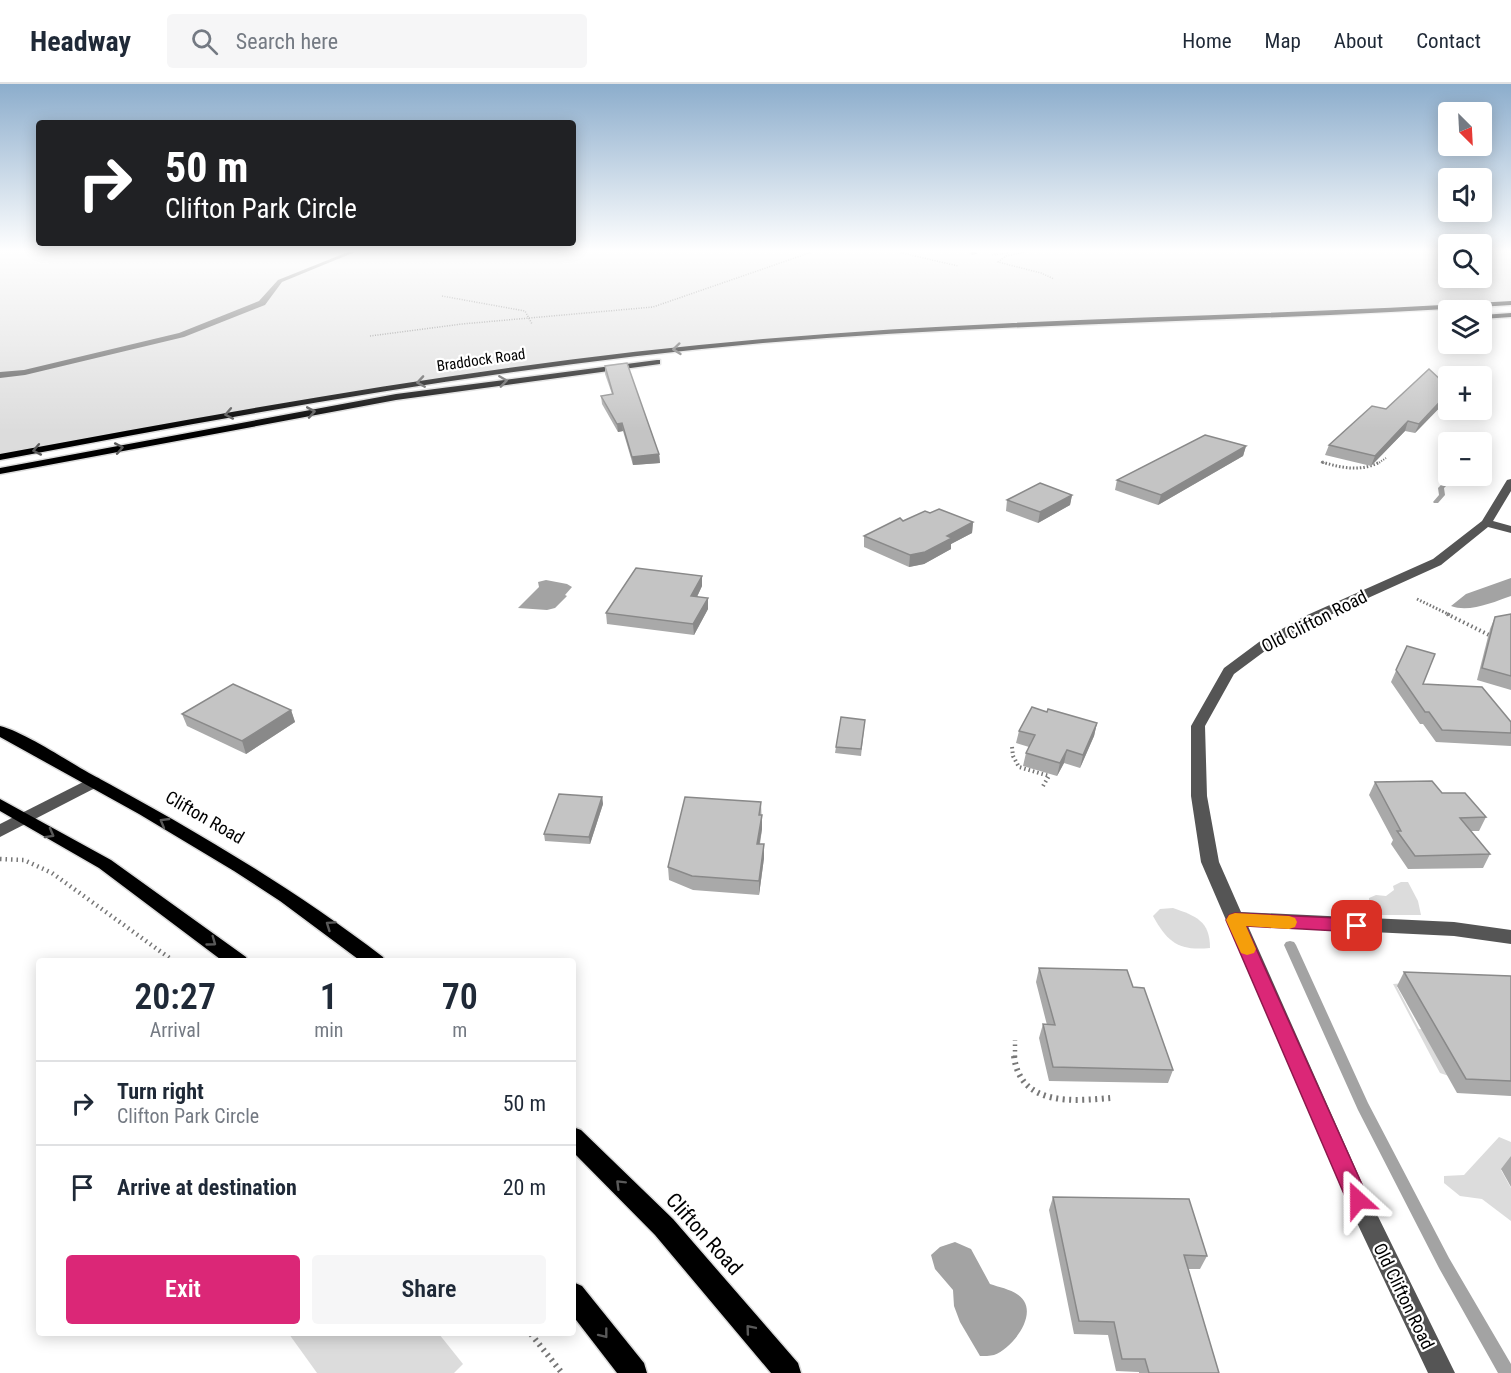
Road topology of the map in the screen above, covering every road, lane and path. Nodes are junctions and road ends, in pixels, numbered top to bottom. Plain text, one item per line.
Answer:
1 (239, 312) edge
2 (526, 312) edge
3 (595, 312) edge
4 (1354, 312) edge
5 (1511, 315) edge
6 (1492, 316) edge
7 (530, 318) junction
8 (1421, 319) dead end
9 (532, 324) dead end
10 (370, 336) dead end
11 (771, 351) dead end
12 (667, 361) dead end
13 (0, 375) edge
14 (0, 457) edge
15 (1386, 458) edge
16 (1321, 462) dead end
17 (0, 471) edge
18 (1511, 482) edge
19 (1486, 523) junction
20 (1511, 530) edge
21 (1417, 599) dead end
22 (1496, 641) edge
23 (0, 731) edge
24 (1012, 747) dead end
25 (93, 782) junction
26 (1043, 786) dead end
27 (0, 804) edge
28 (24, 819) junction
29 (0, 831) edge
30 (0, 859) edge
31 (1235, 920) junction
32 (1511, 937) edge
33 (170, 958) edge
34 (234, 958) edge
35 (371, 958) edge
36 (1015, 1040) dead end
37 (1111, 1098) dead end
38 (576, 1140) edge
39 (576, 1299) edge
40 (533, 1336) edge
41 (562, 1373) edge
42 (634, 1373) edge
43 (788, 1373) edge
44 (1442, 1373) edge

1 - 13 street
2 - 7 path
3 - 7 path
4 -> 14 main road, Braddock Road
5 - 6 main road
7 - 9 path
7 - 10 path
8 - 11 main road
17 -> 12 main road, Braddock Road
15 - 16 path
18 - 19 street, Old Clifton Road
19 - 20 street
19 - 31 street, Old Clifton Road
21 - 22 path
23 - 25 main road, Clifton Road
24 - 26 path
25 - 28 street
35 -> 25 main road, Clifton Road
27 - 28 main road
28 - 29 street
28 -> 34 main road
30 - 33 path
31 - 32 street
31 - 44 street, Old Clifton Road
36 - 37 path
43 -> 38 main road, Clifton Road
39 -> 42 main road
40 - 41 path

